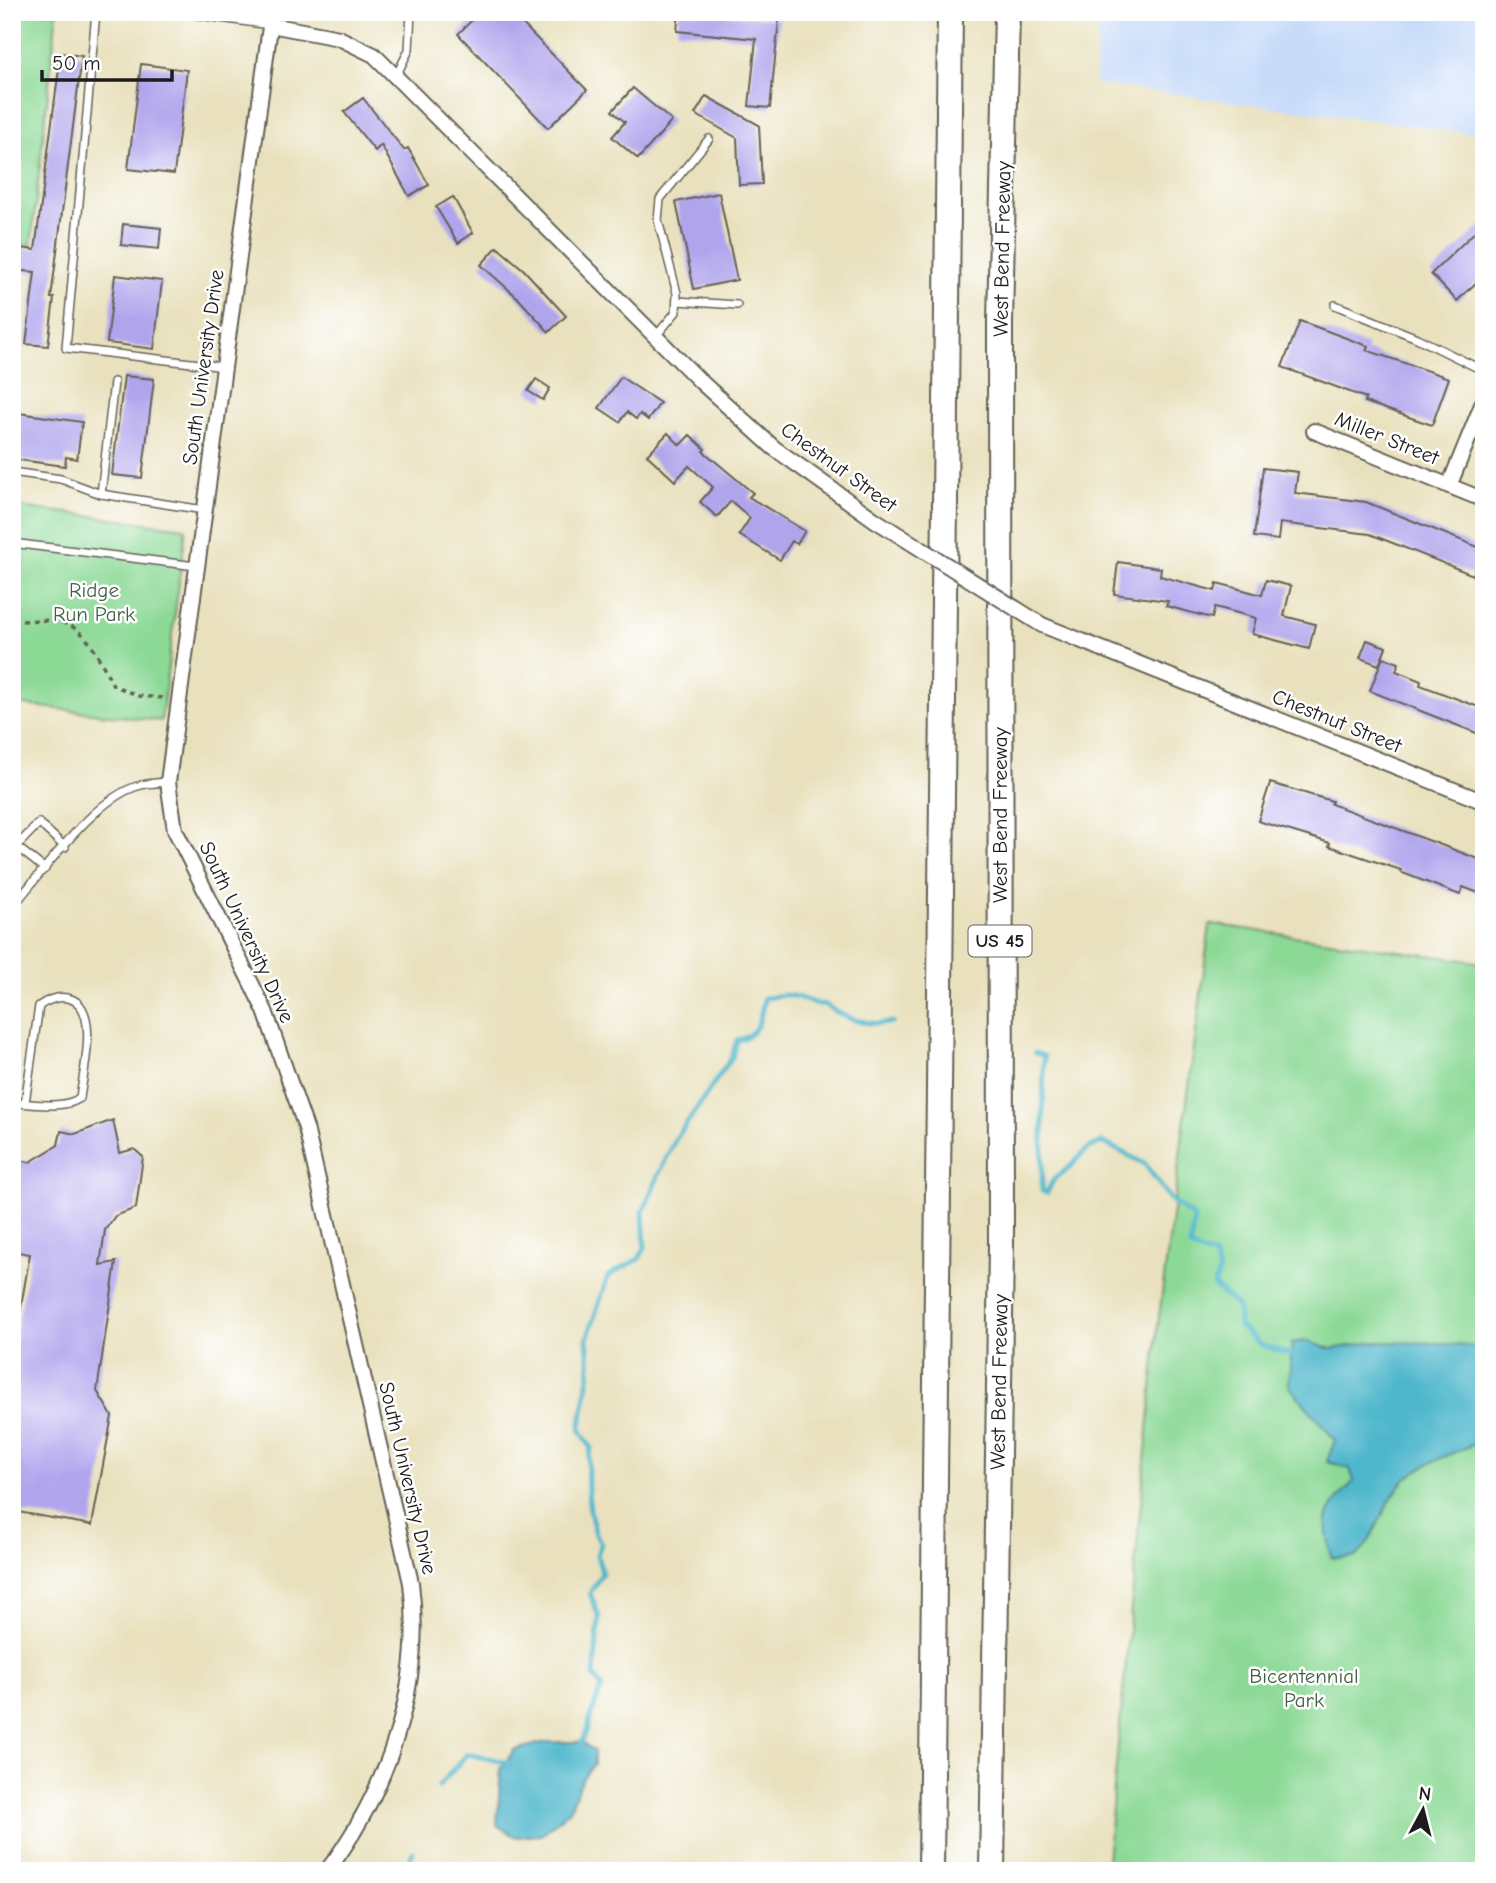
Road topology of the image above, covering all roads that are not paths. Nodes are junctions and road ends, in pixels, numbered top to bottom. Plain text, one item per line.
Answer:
1 (96, 12) edge
2 (178, 12) edge
3 (950, 12) edge
4 (1007, 12) edge
5 (412, 14) edge
6 (271, 19) edge
7 (395, 76) junction
8 (709, 139) dead end
9 (677, 301) junction
10 (1335, 304) dead end
11 (737, 305) dead end
12 (656, 337) junction
13 (225, 367) junction
14 (1484, 371) edge
15 (114, 382) dead end
16 (1484, 400) edge
17 (1314, 431) dead end
18 (12, 472) edge
19 (1449, 486) junction
20 (101, 494) junction
21 (1484, 500) edge
22 (204, 510) junction
23 (12, 543) edge
24 (196, 566) junction
25 (168, 782) junction
26 (1484, 802) edge
27 (65, 847) junction
28 (14, 849) edge
29 (45, 869) junction
30 (12, 907) edge
31 (12, 1102) edge
32 (25, 1103) junction
33 (327, 1871) edge
34 (931, 1871) edge
35 (992, 1871) edge

1 - 13 lane
2 - 6 lane
3 - 34 highway, US 45
4 - 35 highway, West Bend Freeway / US 45
5 - 7 lane
6 - 7 street, Chestnut Street
6 - 13 street, South University Drive
7 - 12 street, Chestnut Street
8 - 9 lane
9 - 11 lane
9 - 12 lane
10 - 14 lane
12 - 26 street, Chestnut Street, bridge
13 - 22 street, South University Drive
15 - 20 lane
16 - 19 street
17 - 19 street, Miller Street
18 - 20 lane
19 - 21 street, Miller Street
20 - 22 lane
22 - 24 street, South University Drive
23 - 24 lane
24 - 25 street, South University Drive
25 - 27 lane
25 - 33 street, South University Drive
27 - 28 lane
27 - 29 lane
28 - 29 lane
29 - 30 lane
31 - 32 lane
32 - 32 lane

